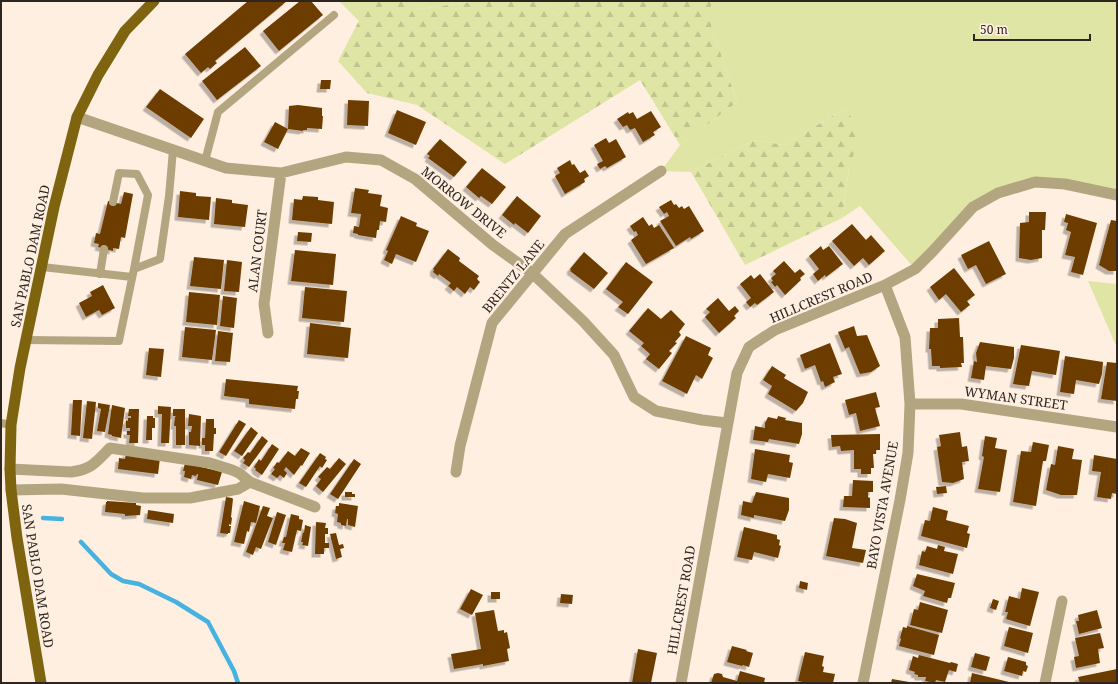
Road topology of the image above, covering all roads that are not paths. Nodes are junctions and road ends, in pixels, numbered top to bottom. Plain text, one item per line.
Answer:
1 (154, 1) edge
2 (334, 15) dead end
3 (77, 117) junction
4 (173, 150) junction
5 (205, 161) junction
6 (661, 171) dead end
7 (280, 174) junction
8 (1117, 195) edge
9 (113, 202) dead end
10 (104, 249) dead end
11 (42, 267) junction
12 (134, 269) junction
13 (532, 273) junction
14 (100, 274) junction
15 (132, 277) junction
16 (885, 285) junction
17 (268, 333) dead end
18 (26, 340) junction
19 (910, 404) junction
20 (727, 423) junction
21 (6, 424) edge
22 (1117, 427) edge
23 (10, 469) junction
24 (456, 472) dead end
25 (250, 482) junction
26 (11, 490) junction
27 (315, 507) dead end
28 (1062, 601) dead end
29 (41, 683) edge
30 (681, 683) edge
31 (863, 683) edge
32 (1045, 683) edge

1 - 3 main road, SAN PABLO DAM ROAD
2 - 5 lane
3 - 4 street, MORROW DRIVE
3 - 11 main road, SAN PABLO DAM ROAD
4 - 5 street, MORROW DRIVE
4 - 12 lane
5 - 7 street, MORROW DRIVE
6 - 13 street, BRENTZ LANE
7 - 13 street, MORROW DRIVE
7 - 17 street, ALAN COURT
8 - 16 street, HILLCREST ROAD
9 - 12 lane
10 - 14 lane
11 - 14 lane
11 - 18 main road, SAN PABLO DAM ROAD
12 - 15 lane
13 - 20 street, MORROW DRIVE
13 - 24 street, BRENTZ LANE
14 - 15 lane
15 - 18 lane
16 - 19 street, BAYO VISTA AVENUE
16 - 20 street, HILLCREST ROAD
18 - 21 main road, SAN PABLO DAM ROAD
19 - 22 street, WYMAN STREET
19 - 31 street, BAYO VISTA AVENUE
20 - 30 street, HILLCREST ROAD
21 - 23 main road, SAN PABLO DAM ROAD
23 - 25 street
23 - 26 main road, SAN PABLO DAM ROAD
25 - 26 street
25 - 27 street
26 - 29 main road, SAN PABLO DAM ROAD
28 - 32 street

